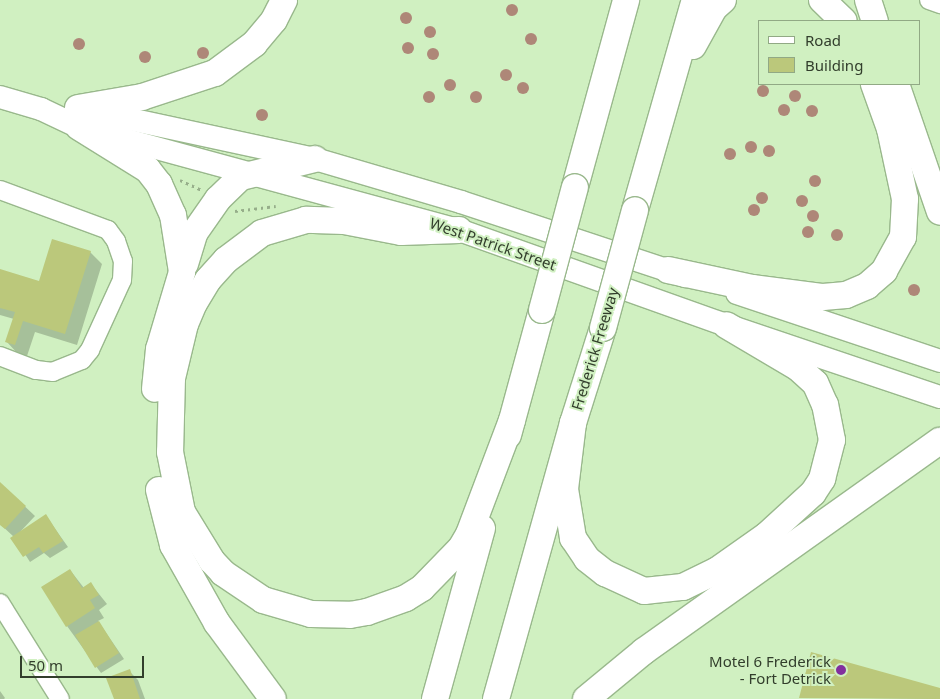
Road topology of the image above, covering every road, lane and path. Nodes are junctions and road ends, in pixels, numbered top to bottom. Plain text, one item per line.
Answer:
1 (284, 0) edge
2 (626, 0) edge
3 (695, 0) edge
4 (723, 0) edge
5 (822, 0) edge
6 (868, 0) edge
7 (929, 0) edge
8 (940, 4) edge
9 (843, 20) edge
10 (876, 20) edge
11 (672, 84) junction
12 (874, 85) edge
13 (896, 85) edge
14 (0, 97) edge
15 (78, 117) junction
16 (315, 159) junction
17 (257, 174) junction
18 (175, 178) dead end
19 (0, 190) edge
20 (211, 194) dead end
21 (940, 212) edge
22 (459, 230) junction
23 (668, 270) junction
24 (182, 272) junction
25 (726, 325) junction
26 (0, 356) edge
27 (940, 361) edge
28 (940, 397) edge
29 (512, 420) junction
30 (573, 423) junction
31 (940, 441) edge
32 (0, 602) edge
33 (60, 699) edge
34 (273, 699) edge
35 (435, 699) edge
36 (496, 699) edge
37 (586, 699) edge

1 - 15 highway
2 - 29 highway, bridge
3 - 11 highway, Frederick Freeway
4 - 11 highway
5 - 9 highway
6 - 10 highway
7 - 8 street
11 - 30 highway, Frederick Freeway, bridge
12 - 23 highway
13 - 21 highway
14 - 15 main road, West Patrick Street
15 - 16 main road, West Patrick Street
15 - 17 main road, West Patrick Street
15 - 24 highway
16 - 17 highway
16 - 23 main road, West Patrick Street
17 - 22 main road, West Patrick Street
17 - 24 highway
18 - 20 path
19 - 26 street
22 - 25 main road, West Patrick Street
22 - 29 highway
23 - 27 main road, West Patrick Street
24 - 34 highway
25 - 28 main road, West Patrick Street
25 - 30 highway
29 - 35 highway
30 - 36 highway, Frederick Freeway
31 - 37 highway
32 - 33 street

